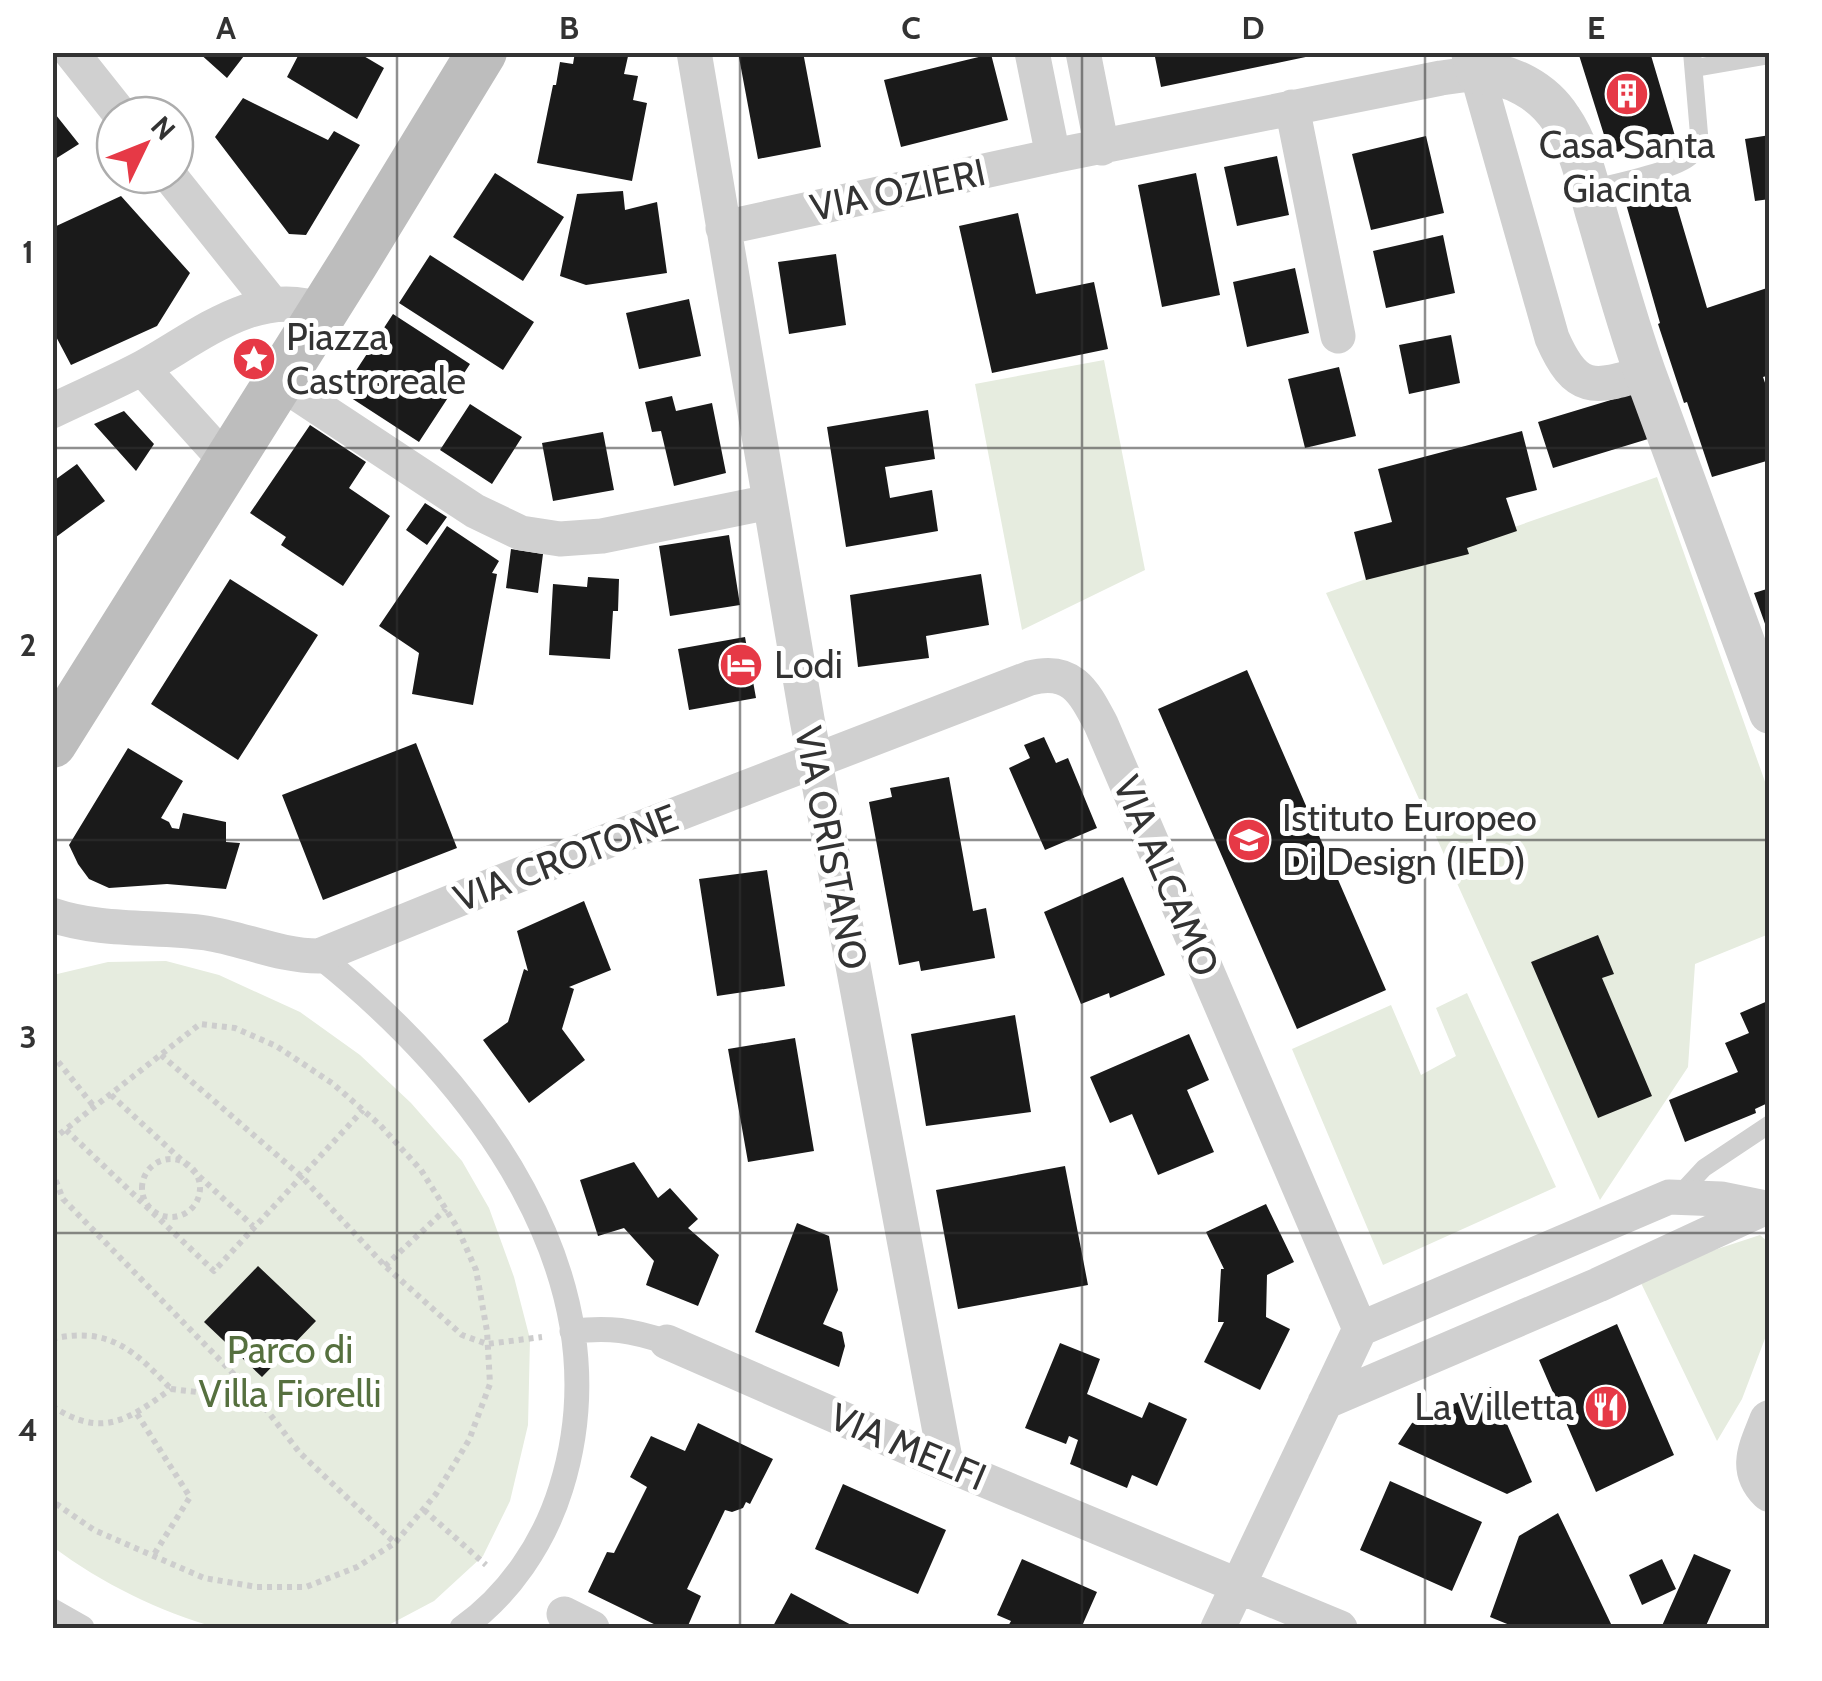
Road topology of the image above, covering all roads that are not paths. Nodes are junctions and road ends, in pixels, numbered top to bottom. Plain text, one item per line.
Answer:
1 (71, 52) edge
2 (482, 52) edge
3 (694, 52) edge
4 (1032, 52) edge
5 (1083, 52) edge
6 (1770, 55) edge
7 (1694, 60) edge
8 (1474, 63) edge
9 (105, 95) edge
10 (1292, 108) junction
11 (1076, 152) junction
12 (1589, 189) junction
13 (185, 195) edge
14 (723, 228) junction
15 (272, 304) junction
16 (322, 311) junction
17 (1338, 336) dead end
18 (142, 368) junction
19 (1645, 373) junction
20 (278, 382) junction
21 (52, 411) edge
22 (228, 462) junction
23 (770, 502) junction
24 (1770, 712) edge
25 (52, 743) edge
26 (814, 763) junction
27 (52, 916) edge
28 (320, 956) junction
29 (1770, 1124) edge
30 (1677, 1196) junction
31 (1767, 1209) edge
32 (1360, 1329) junction
33 (572, 1331) junction
34 (667, 1342) joint
35 (1325, 1402) junction
36 (1770, 1422) edge
37 (946, 1464) junction
38 (1770, 1491) edge
39 (1239, 1587) junction
40 (52, 1612) edge
41 (82, 1628) edge
42 (462, 1628) edge
43 (1218, 1628) edge
44 (1340, 1628) edge

1 - 9 street
2 - 16 main road
3 - 14 street, VIA ORISTANO
4 - 11 street
5 - 11 street
6 - 7 lane
7 - 12 lane
8 - 10 street, VIA OZIERI
8 - 12 street
8 - 19 street
10 - 11 street, VIA OZIERI
10 - 17 street
11 - 14 street, VIA OZIERI
12 - 19 street
13 - 15 street
14 - 23 street, VIA ORISTANO
15 - 16 street
15 - 18 street
16 - 20 main road
18 - 21 street
18 - 22 street
19 - 24 street
20 - 22 main road
20 - 23 street
22 - 25 main road
23 - 26 street, VIA ORISTANO
26 - 28 street, VIA CROTONE
26 - 32 street, VIA ALCAMO
26 - 37 street, VIA ORISTANO
27 - 28 street
28 - 33 street
29 - 30 lane
30 - 31 street
30 - 32 street
31 - 35 street
32 - 35 street
33 - 34 street, VIA MELFI
33 - 42 street
34 - 37 street, VIA MELFI
35 - 39 street
36 - 38 street
37 - 39 street, VIA MELFI
39 - 43 street
39 - 44 street, VIA MELFI
40 - 41 street

